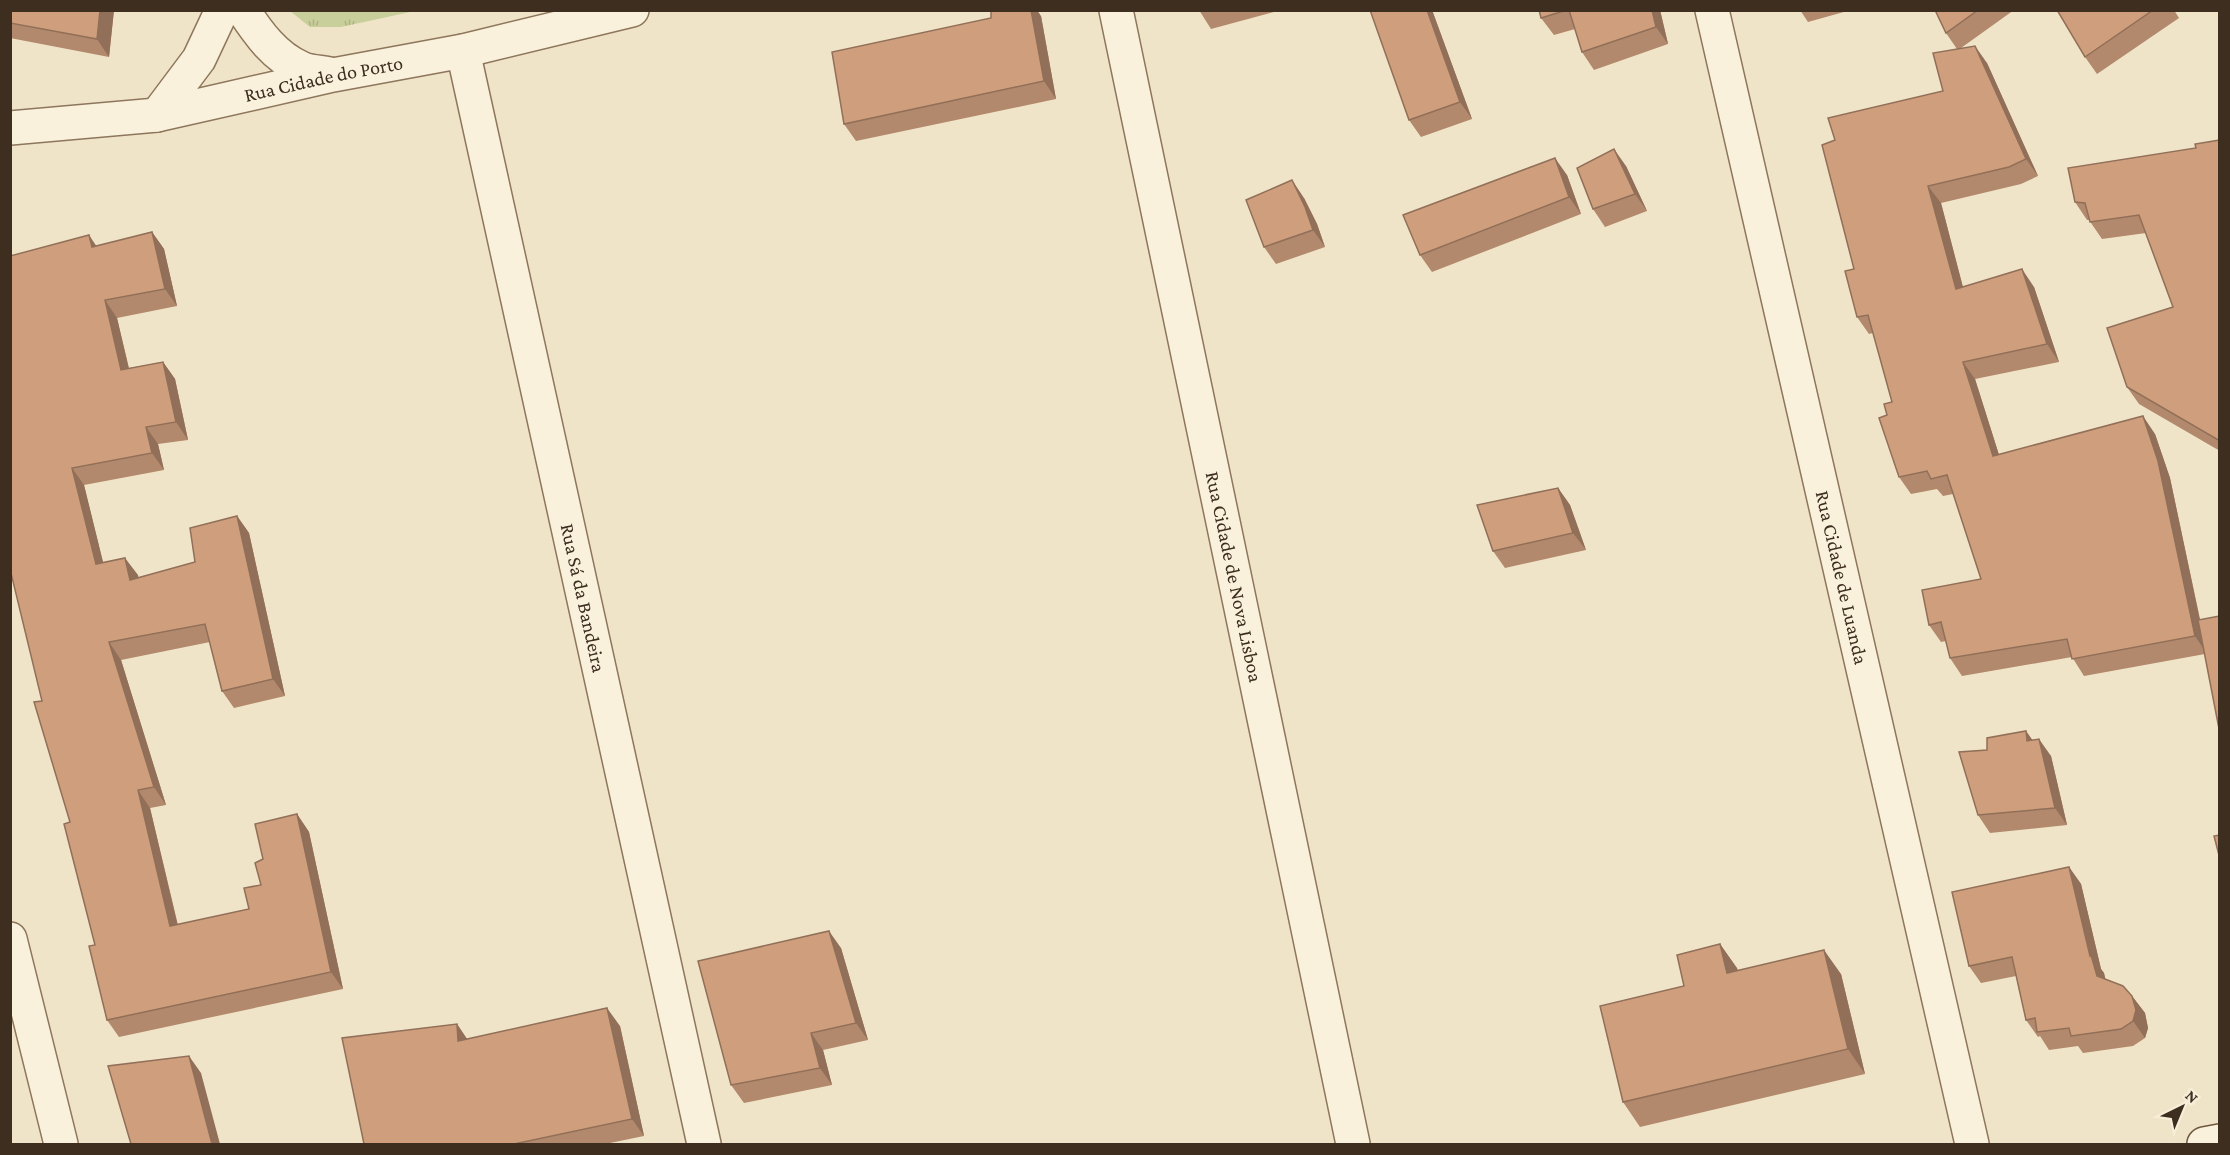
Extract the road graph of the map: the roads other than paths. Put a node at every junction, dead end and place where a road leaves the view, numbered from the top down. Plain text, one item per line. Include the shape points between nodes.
1 (222, 10) edge
2 (243, 10) edge
3 (632, 10) edge
4 (1116, 10) edge
5 (1712, 10) edge
6 (463, 51) junction
7 (333, 75) junction
8 (156, 115) junction
9 (10, 128) edge
10 (10, 939) edge
11 (2220, 1141) edge
12 (61, 1144) edge
13 (704, 1144) edge
14 (1353, 1144) edge
15 (1972, 1144) edge
16 (2204, 1144) edge

1 - 8 street via 199,59
2 - 7 street via 258,33 281,56 302,69
3 - 6 street, Rua Cidade do Porto
4 - 14 street, Rua Cidade de Nova Lisboa
5 - 15 street, Rua Cidade de Luanda
6 - 7 street, Rua Cidade do Porto
6 - 13 street, Rua Sá da Bandeira
7 - 8 street, Rua Cidade do Porto
8 - 9 street, Rua Cidade do Porto
10 - 12 street
11 - 16 street

